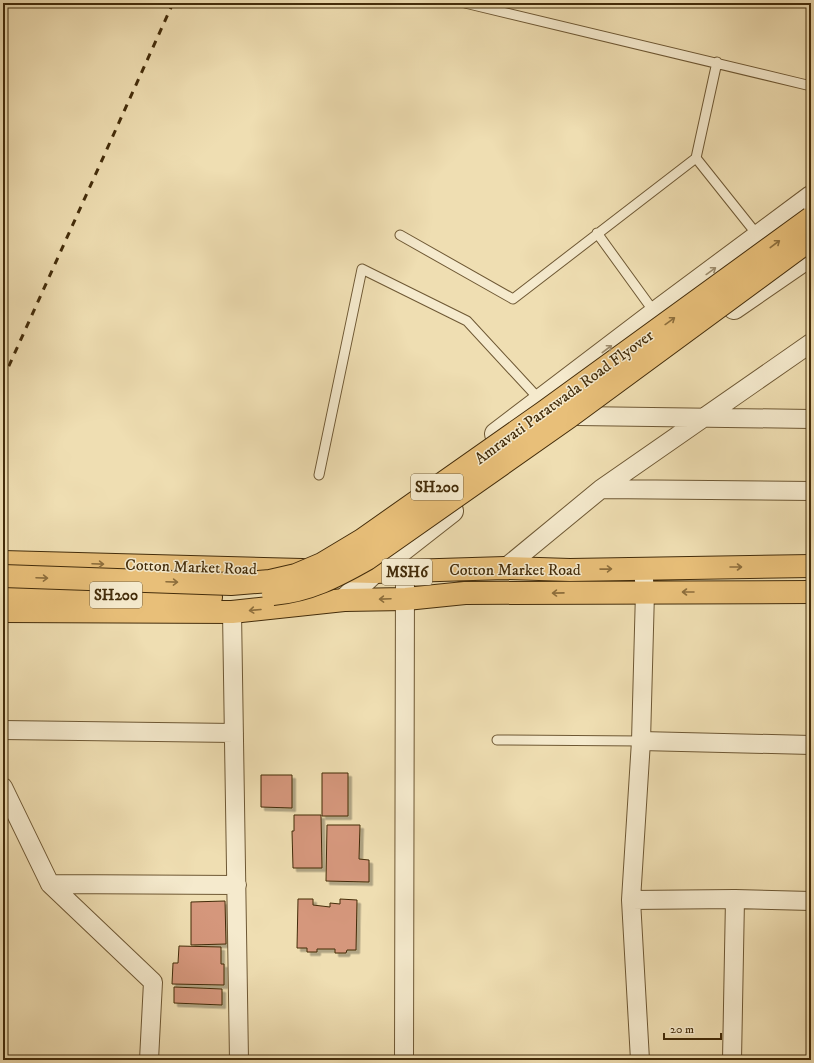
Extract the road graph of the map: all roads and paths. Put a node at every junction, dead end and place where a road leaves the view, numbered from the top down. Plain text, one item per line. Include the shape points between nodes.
1 (464, 3) edge
2 (717, 62) junction
3 (811, 86) edge
4 (696, 158) junction
5 (811, 197) edge
6 (811, 218) edge
7 (597, 233) junction
8 (400, 235) dead end
9 (759, 237) junction
10 (811, 239) edge
11 (811, 255) edge
12 (655, 313) junction
13 (811, 343) edge
14 (540, 400) junction
15 (577, 416) junction
16 (702, 418) junction
17 (811, 419) edge
18 (319, 475) dead end
19 (601, 489) junction
20 (811, 491) edge
21 (3, 562) edge
22 (811, 566) edge
23 (505, 568) junction
24 (643, 568) junction
25 (333, 571) junction
26 (374, 572) junction
27 (405, 572) junction
28 (3, 576) edge
29 (645, 592) junction
30 (811, 592) edge
31 (3, 594) edge
32 (406, 599) junction
33 (344, 600) junction
34 (230, 604) junction
35 (297, 606) junction
36 (3, 611) edge
37 (3, 730) edge
38 (234, 733) junction
39 (497, 740) dead end
40 (641, 741) junction
41 (811, 745) edge
42 (3, 787) edge
43 (50, 884) junction
44 (236, 885) junction
45 (735, 899) junction
46 (631, 900) junction
47 (811, 901) edge
48 (149, 1060) edge
49 (239, 1060) edge
50 (404, 1060) edge
51 (640, 1060) edge
52 (732, 1060) edge

1 - 2 lane
2 - 3 lane
2 - 4 lane
4 - 7 lane
4 - 9 lane
5 - 9 street
28 -> 6 main road, Amravati Paratwada Road Flyover / SH200, bridge via 231,584 270,581 296,575 322,564 356,544 544,412
7 - 8 lane via 514,299
7 - 12 lane
12 -> 9 street
10 - 34 main road, Amravati Paratwada Road Flyover / MSH6, bridge via 569,417 367,559 334,578 310,587
11 - 15 street
14 -> 12 street
13 - 16 street
14 - 18 lane via 467,321 362,269
14 - 25 street via 403,508
15 - 16 street
15 - 26 street
16 - 17 street
16 - 19 street
19 - 20 street
19 - 23 street
21 -> 25 main road, Cotton Market Road / MSH6
24 -> 22 main road, Cotton Market Road / MSH6
23 -> 24 main road, Cotton Market Road / MSH6
23 - 27 main road, Cotton Market Road / MSH6
24 - 29 street
25 - 26 main road, Cotton Market Road / MSH6
25 - 35 street
26 - 27 main road, Cotton Market Road / MSH6
26 - 33 street
27 - 32 street
30 -> 29 main road, Cotton Market Road / MSH6
29 -> 32 main road, Cotton Market Road / MSH6 via 465,594
29 - 40 street
31 - 34 main road, Amravati Paratwada Road Flyover / SH200
32 -> 33 main road, MSH6
32 - 50 street
33 - 35 main road, MSH6
35 -> 34 main road, MSH6
34 - 36 main road, MSH6
34 - 38 street
37 - 38 street
38 - 44 street
39 - 40 lane
40 - 41 street
40 - 46 street
42 - 43 street
43 - 44 street
43 - 48 street via 153,982
44 - 49 street
45 - 46 street
45 - 47 street
45 - 52 street
46 - 51 street

